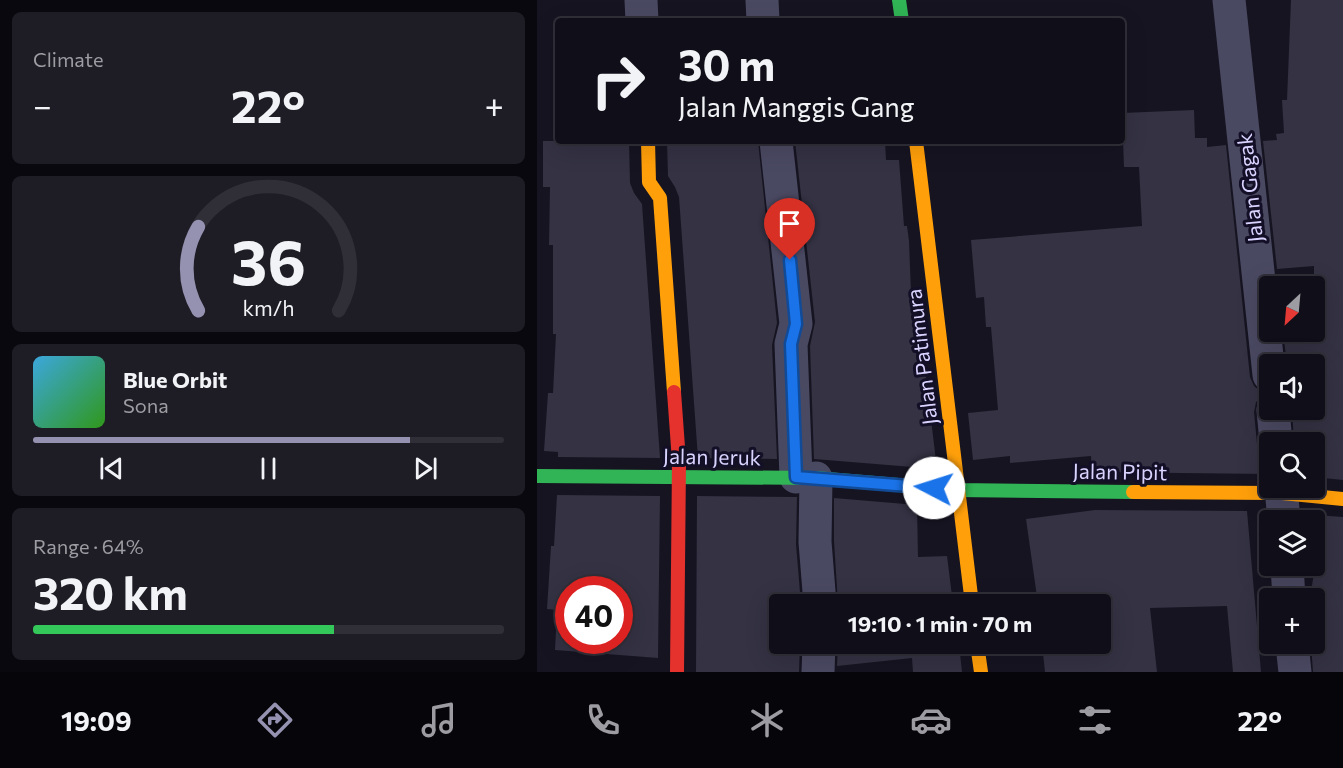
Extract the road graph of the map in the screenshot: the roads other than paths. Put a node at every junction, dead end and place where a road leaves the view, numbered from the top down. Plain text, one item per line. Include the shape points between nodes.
1 (641, 0) edge
2 (762, 0) edge
3 (899, 0) edge
4 (1229, 0) edge
5 (642, 18) edge
6 (763, 18) edge
7 (902, 18) edge
8 (648, 144) edge
9 (776, 144) edge
10 (916, 144) edge
11 (1267, 354) edge
12 (537, 476) edge
13 (678, 476) junction
14 (806, 478) junction
15 (957, 490) junction
16 (1343, 499) edge
17 (1282, 500) edge
18 (819, 594) edge
19 (971, 594) edge
20 (819, 654) edge
21 (978, 654) edge
22 (1294, 654) edge
23 (677, 672) edge
24 (818, 672) edge
25 (981, 672) edge
26 (1295, 672) edge

1 - 5 street
2 - 6 street
3 - 7 street
4 - 11 street, Jalan Gagak
8 - 13 street via 649,182 660,198
9 - 14 street via 796,324 791,344
10 - 15 street, Jalan Patimura
12 - 13 street, Jalan Jeruk
13 - 14 street, Jalan Jeruk
13 - 23 street
14 - 15 street, Jalan Jeruk
14 - 18 street
15 - 17 street, Jalan Pipit
15 - 19 street, Jalan Patimura
16 - 17 street, Jalan Pipit
20 - 24 street
21 - 25 street
22 - 26 street

